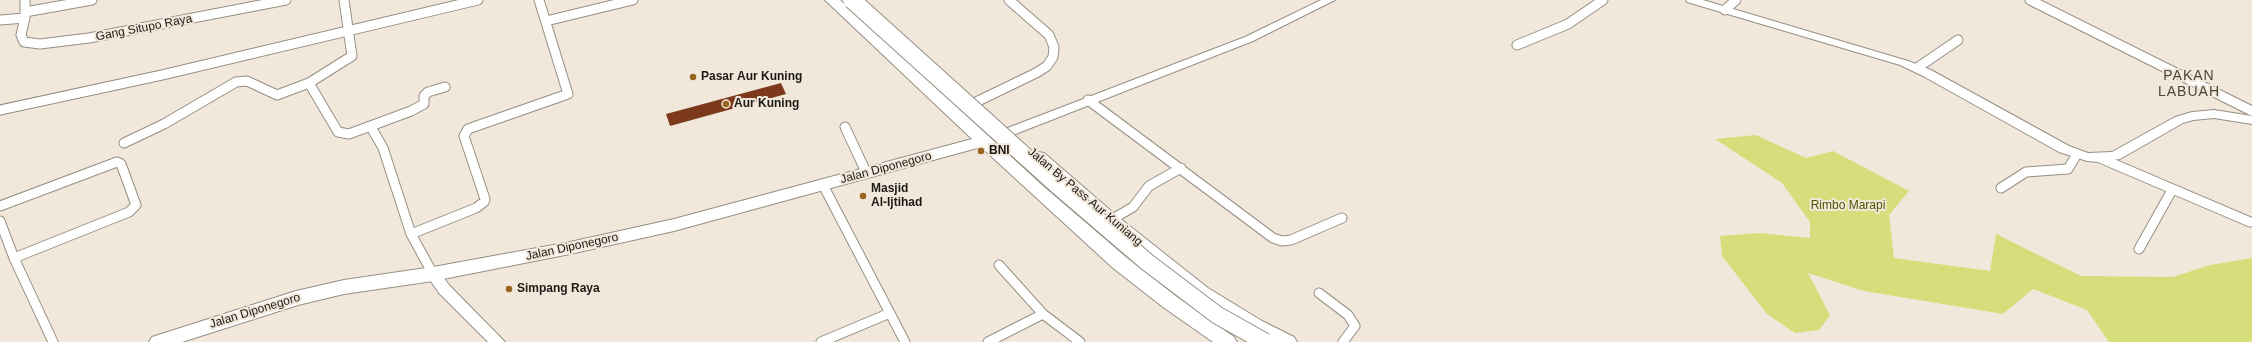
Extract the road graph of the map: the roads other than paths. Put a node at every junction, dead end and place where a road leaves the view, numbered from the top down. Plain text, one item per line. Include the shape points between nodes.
1 (25, 0) edge
2 (92, 0) edge
3 (286, 0) edge
4 (344, 0) edge
5 (478, 0) edge
6 (539, 0) edge
7 (633, 0) edge
8 (832, 0) edge
9 (844, 0) edge
10 (852, 0) edge
11 (862, 0) edge
12 (1009, 0) edge
13 (1330, 0) edge
14 (1603, 0) edge
15 (1691, 0) edge
16 (1736, 0) edge
17 (2030, 0) edge
18 (1725, 10) junction
19 (25, 15) junction
20 (0, 20) edge
21 (546, 21) junction
22 (350, 29) junction
23 (1958, 40) dead end
24 (1517, 45) dead end
25 (923, 55) junction
26 (902, 63) junction
27 (1917, 68) junction
28 (309, 83) junction
29 (445, 87) dead end
30 (1088, 100) junction
31 (976, 102) junction
32 (0, 110) edge
33 (2252, 111) edge
34 (2252, 120) edge
35 (371, 127) junction
36 (845, 127) dead end
37 (1009, 132) junction
38 (983, 141) junction
39 (124, 143) dead end
40 (2077, 154) junction
41 (2100, 158) junction
42 (1181, 168) junction
43 (866, 172) junction
44 (823, 185) junction
45 (2000, 188) dead end
46 (2172, 190) junction
47 (0, 206) edge
48 (1342, 218) dead end
49 (1111, 220) junction
50 (0, 221) edge
51 (2250, 222) dead end
52 (411, 234) junction
53 (2139, 249) dead end
54 (14, 258) junction
55 (1000, 265) dead end
56 (433, 274) junction
57 (1319, 293) dead end
58 (890, 313) junction
59 (1043, 314) junction
60 (53, 342) edge
61 (159, 342) edge
62 (497, 342) edge
63 (821, 342) edge
64 (905, 342) edge
65 (988, 342) edge
66 (1080, 342) edge
67 (1227, 342) edge
68 (1248, 342) edge
69 (1265, 342) edge
70 (1288, 342) edge
71 (1343, 342) edge

1 - 19 street, Gang Situpo Raya
2 - 19 street
3 - 19 street, Gang Situpo Raya via 89,38 40,44 24,42 21,34
4 - 22 street
5 - 22 street
6 - 21 street
7 - 21 street
8 - 26 highway, Jalan By Pass Aur Kuniang
9 - 68 highway, Jalan By Pass Aur Kuniang via 1139,268 1212,320
10 - 69 highway, Jalan By Pass Aur Kuniang, bridge via 1056,184 1147,262 1217,315
11 - 25 highway, Jalan By Pass Aur Kuniang
12 - 31 street via 1049,35 1054,47 1053,57 1047,66 1036,73
13 - 30 street via 1249,39
14 - 24 street via 1568,24
15 - 18 street
16 - 18 street
17 - 33 street
18 - 27 street
19 - 20 street
21 - 52 street via 568,94 558,100 468,129 464,136 484,202 476,208
22 - 28 street via 353,54 351,58
22 - 32 street via 162,75
23 - 27 street
25 - 26 highway
25 - 31 highway, Jalan By Pass Aur Kuniang
26 - 38 highway, Jalan By Pass Aur Kuniang
27 - 40 street
28 - 35 street via 342,135
28 - 39 street via 277,95 247,81 236,82 164,124
29 - 35 street via 428,92 421,107
30 - 37 street
30 - 42 street
31 - 37 highway, Jalan By Pass Aur Kuniang
34 - 41 street via 2214,114 2192,116 2179,120 2115,156
35 - 52 street via 383,148
36 - 43 street
37 - 49 highway, Jalan By Pass Aur Kuniang
38 - 43 highway, Jalan Diponegoro
38 - 67 highway, Jalan By Pass Aur Kuniang via 1120,263
40 - 41 street
40 - 45 street via 2068,169 2026,172
41 - 46 street
42 - 48 street via 1265,232 1282,241 1291,240
42 - 49 street via 1149,186 1133,207
43 - 44 highway, Jalan Diponegoro
44 - 56 highway, Jalan Diponegoro via 570,248
44 - 58 street
46 - 51 street
46 - 53 street
47 - 54 street via 117,162 121,164 136,204 129,212
49 - 70 highway, Jalan By Pass Aur Kuniang via 1218,304
50 - 54 street
52 - 56 street
54 - 60 street
55 - 59 street
56 - 61 highway, Jalan Diponegoro via 344,287 296,298
56 - 62 street via 444,289
57 - 71 street via 1348,315 1355,326
58 - 63 street
58 - 64 street
59 - 65 street
59 - 66 street

